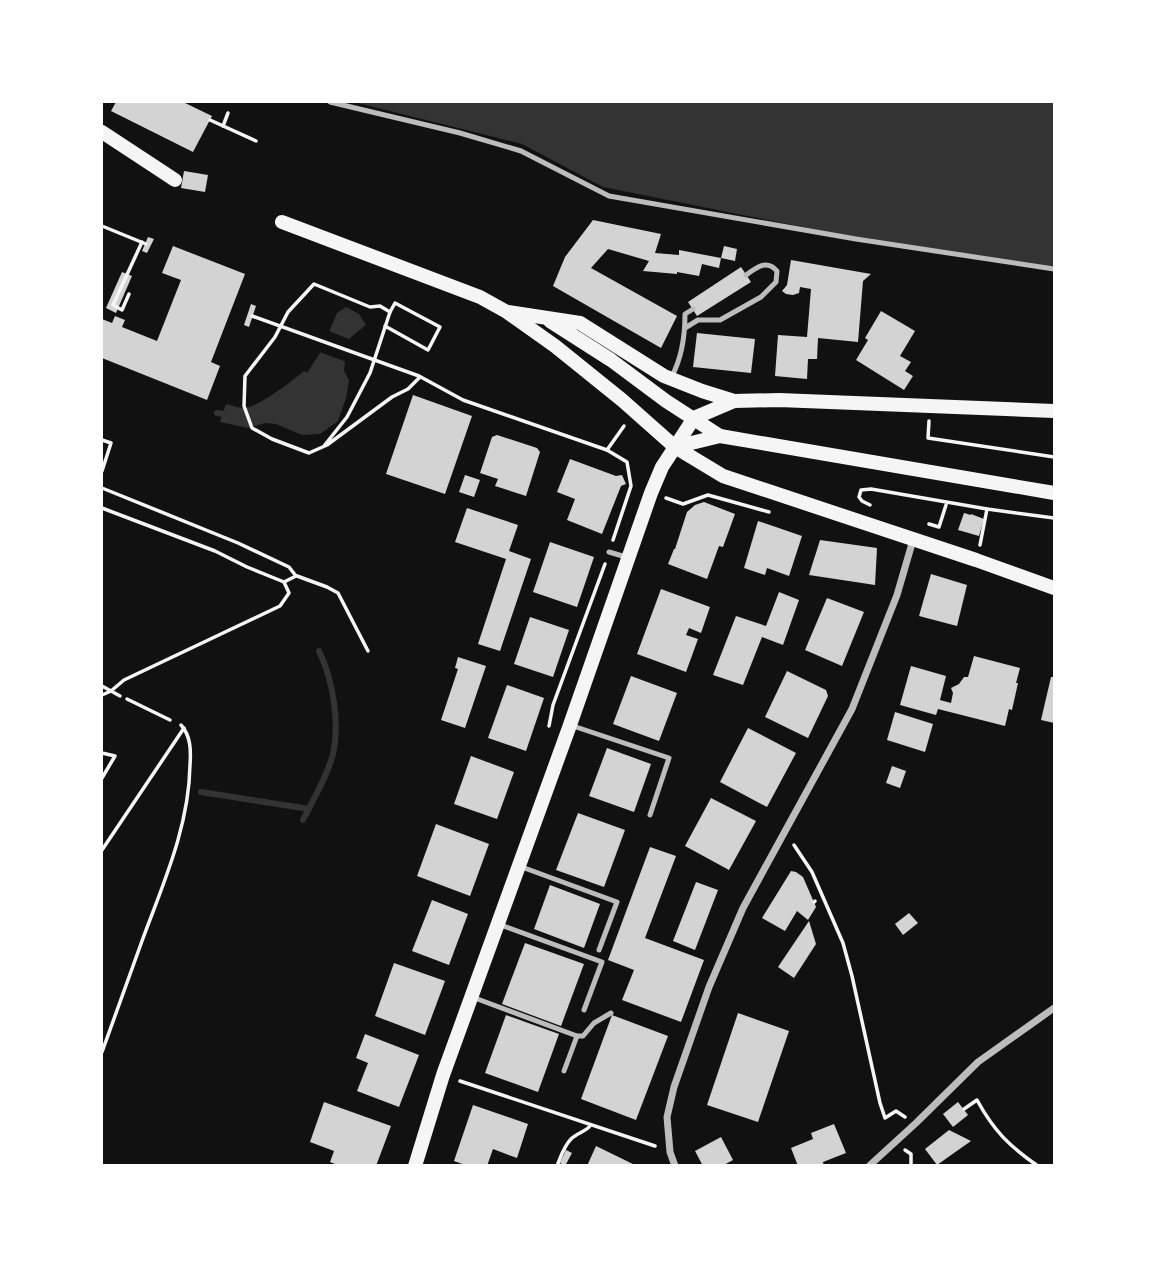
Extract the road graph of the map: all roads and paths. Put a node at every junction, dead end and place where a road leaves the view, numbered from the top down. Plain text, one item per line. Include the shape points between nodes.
1 (330, 102) edge
2 (228, 113) dead end
3 (210, 120) dead end
4 (223, 126) junction
5 (102, 132) edge
6 (256, 141) dead end
7 (175, 180) dead end
8 (282, 222) dead end
9 (102, 226) edge
10 (1055, 269) edge
11 (746, 275) dead end
12 (129, 294) dead end
13 (692, 309) dead end
14 (390, 312) junction
15 (252, 316) dead end
16 (536, 321) junction
17 (385, 326) junction
18 (685, 328) junction
19 (419, 377) junction
20 (670, 379) junction
21 (734, 401) junction
22 (930, 406) junction
23 (1055, 411) edge
24 (694, 418) junction
25 (720, 436) junction
26 (102, 440) edge
27 (324, 446) junction
28 (675, 447) junction
29 (1055, 457) edge
30 (102, 471) edge
31 (631, 486) dead end
32 (102, 488) edge
33 (650, 493) junction
34 (1055, 493) edge
35 (946, 505) dead end
36 (873, 506) dead end
37 (102, 508) edge
38 (987, 509) junction
39 (771, 512) dead end
40 (1055, 518) edge
41 (939, 527) dead end
42 (982, 537) dead end
43 (913, 540) junction
44 (609, 552) dead end
45 (628, 558) junction
46 (296, 576) junction
47 (284, 582) junction
48 (1055, 588) edge
49 (368, 651) dead end
50 (102, 686) edge
51 (111, 691) junction
52 (102, 695) edge
53 (120, 696) dead end
54 (127, 699) dead end
55 (170, 720) dead end
56 (570, 725) junction
57 (102, 753) edge
58 (102, 778) edge
59 (650, 815) dead end
60 (102, 850) edge
61 (804, 858) dead end
62 (519, 866) junction
63 (498, 924) junction
64 (599, 950) dead end
65 (471, 997) junction
66 (1055, 1008) edge
67 (584, 1010) dead end
68 (611, 1013) dead end
69 (577, 1036) junction
70 (102, 1052) edge
71 (564, 1071) dead end
72 (443, 1075) junction
73 (964, 1109) dead end
74 (895, 1111) dead end
75 (590, 1125) junction
76 (670, 1152) junction
77 (911, 1154) dead end
78 (415, 1166) edge
79 (557, 1166) edge
80 (675, 1166) edge
81 (869, 1166) edge
82 (911, 1166) edge
83 (1038, 1166) edge

1 - 10 lane via 521,151 609,196
2 - 4 path
3 - 4 path
4 - 6 path
5 - 7 main road
8 - 16 main road
9 - 12 path via 144,243 113,305 122,310
11 - 18 lane via 766,264 777,271 776,282 761,298 720,320 698,320
13 - 18 lane via 685,314
14 - 17 path
14 - 17 path via 395,303 440,327 428,350
14 - 27 path via 314,284 288,312 245,376 244,406 252,428 309,453
15 - 19 path
16 - 20 main road via 580,323
16 - 24 main road via 611,360
16 - 28 main road via 555,346
17 - 27 path via 370,373
18 - 20 lane via 680,362
19 - 27 path
19 - 31 path via 475,404 607,450 627,462
20 - 21 main road
21 - 22 main road
21 - 24 main road
22 - 23 main road
22 - 29 path via 928,438
24 - 25 main road
24 - 28 main road
25 - 28 main road
25 - 34 main road
26 - 30 path via 111,443
28 - 33 main road
28 - 43 main road via 723,477
32 - 46 path via 238,542 289,567
33 - 39 path via 683,504 708,495
33 - 45 main road
35 - 41 path
36 - 38 path via 862,501 861,490
37 - 47 path
38 - 40 path
38 - 42 path
43 - 48 main road
43 - 76 street via 897,595 852,709 743,908 709,987 674,1087 667,1117
44 - 45 lane
45 - 56 main road
46 - 47 path
46 - 49 path via 338,593
47 - 51 path via 289,593 280,606 124,680
50 - 51 path
51 - 52 path
51 - 53 path
54 - 55 path
56 - 59 lane via 669,758
56 - 62 main road
57 - 58 path via 115,756
60 - 70 path via 183,726 190,741 190,772 179,839
61 - 74 path via 843,943 883,1114 886,1118
62 - 63 main road
62 - 64 lane via 617,902
63 - 65 main road
63 - 67 lane via 602,962
65 - 69 lane
65 - 72 main road
66 - 81 street via 978,1062
68 - 69 lane
69 - 71 lane
72 - 75 path
72 - 78 main road
73 - 83 path via 977,1100 1005,1141
75 - 76 path
75 - 79 path via 571,1140
76 - 80 street
77 - 82 path

